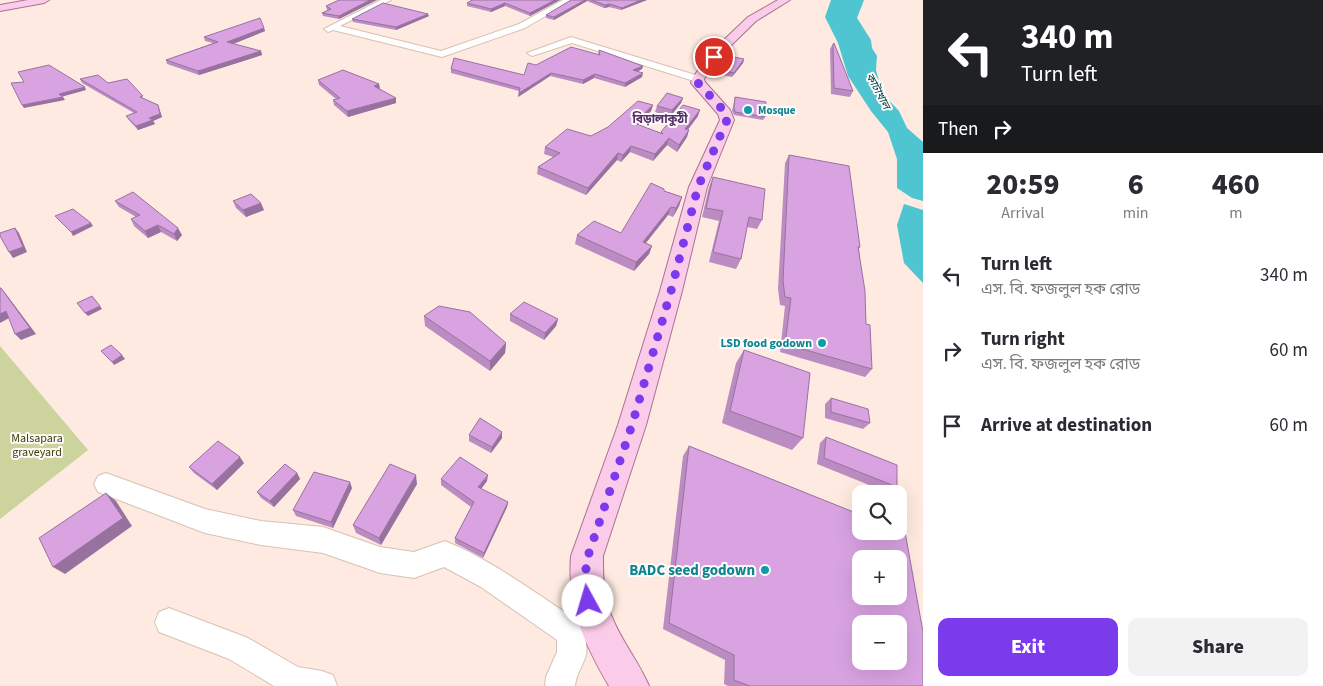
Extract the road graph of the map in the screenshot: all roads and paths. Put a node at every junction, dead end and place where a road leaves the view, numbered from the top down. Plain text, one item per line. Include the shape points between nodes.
1 (44, 0) edge
2 (387, 0) edge
3 (569, 0) edge
4 (785, 0) edge
5 (1, 8) edge
6 (532, 54) dead end
7 (698, 79) junction
8 (106, 484) dead end
9 (169, 622) dead end
10 (322, 686) edge
11 (560, 686) edge
12 (630, 686) edge

1 - 5 main road
2 - 3 street via 330,28 442,54 522,26
4 - 7 main road via 752,19 714,57
6 - 7 street via 571,40
7 - 12 main road via 698,83 725,112 727,120 698,187 641,396 588,556 585,575 588,601 599,631
8 - 11 street via 206,521 261,533 323,540 380,560 414,565 445,554 490,578 570,632 572,653
9 - 10 street via 238,648 294,681

